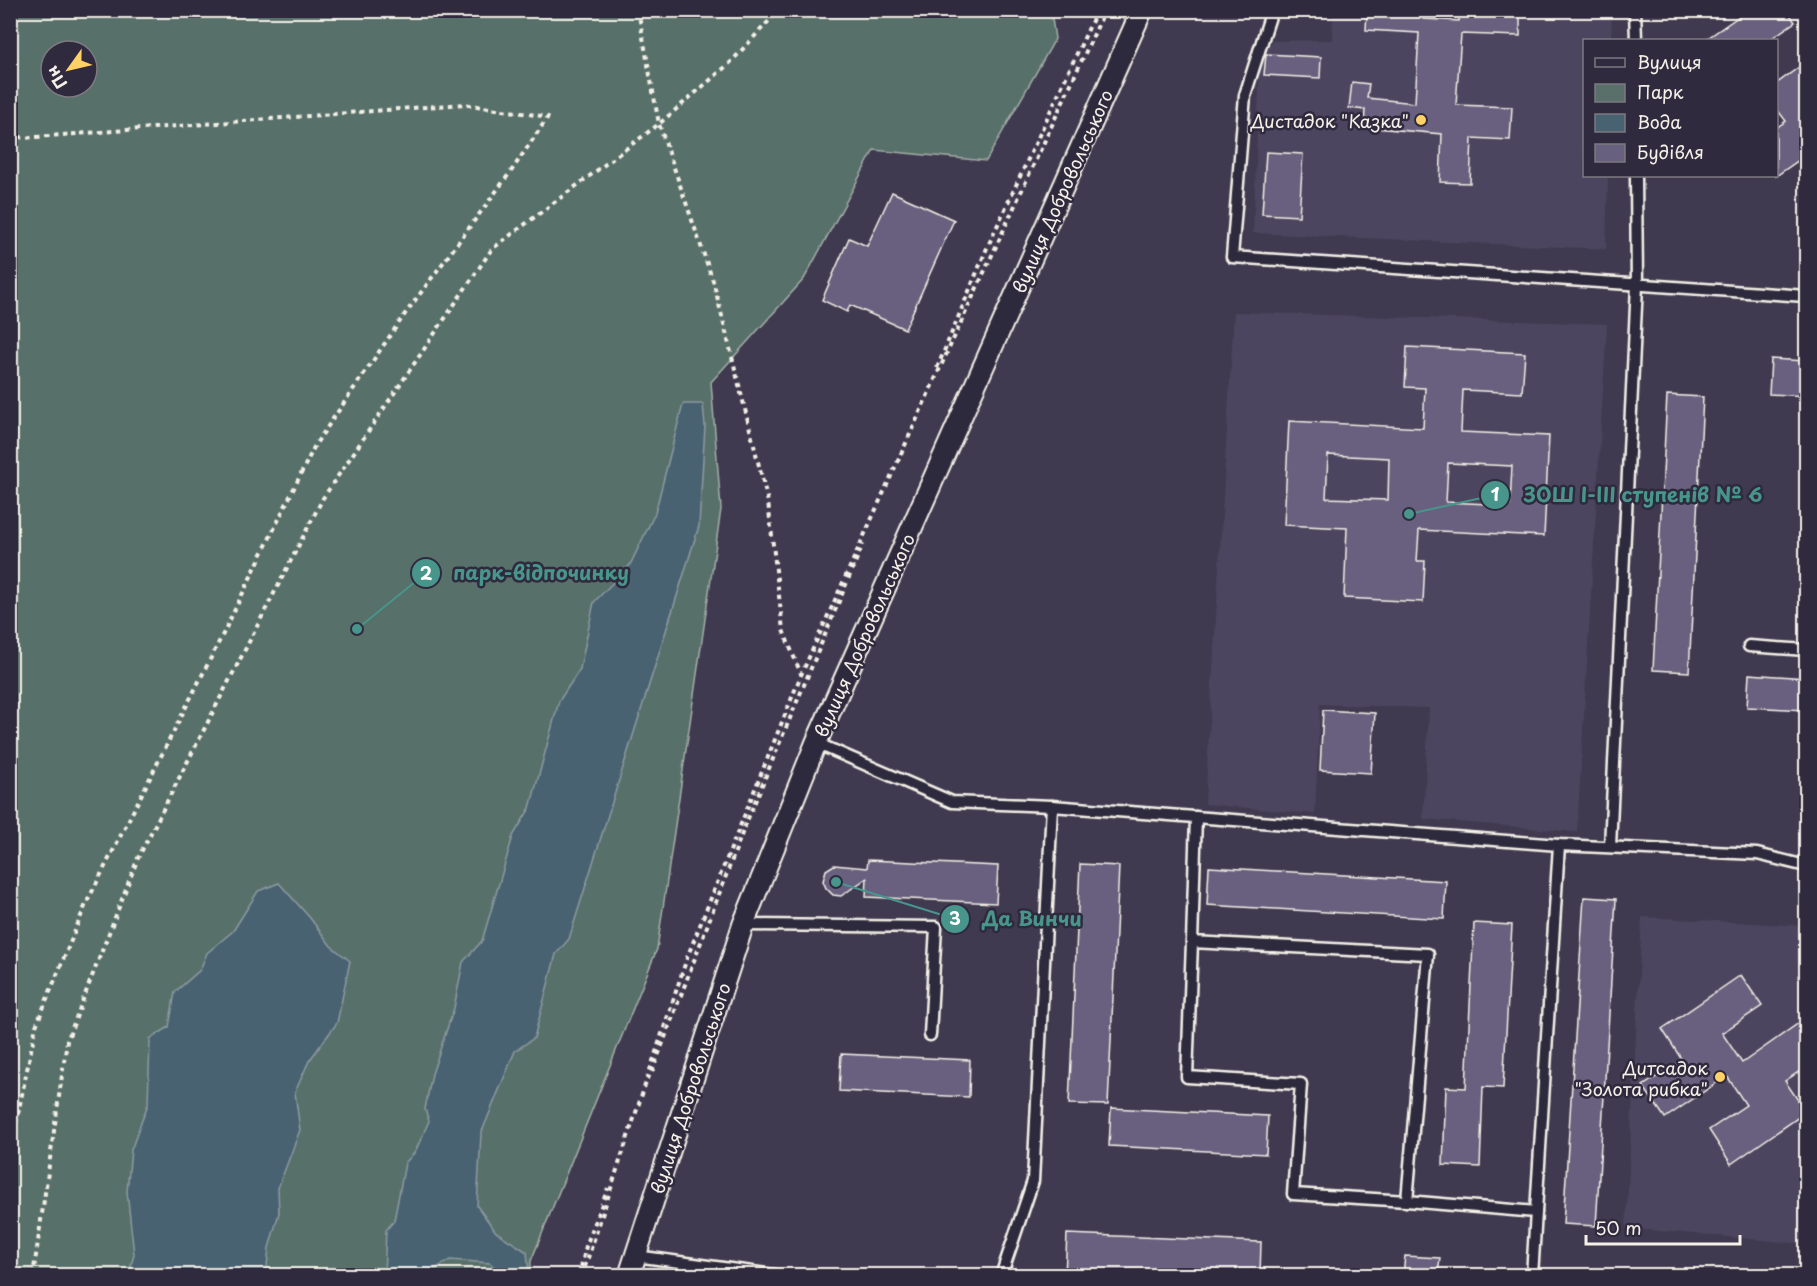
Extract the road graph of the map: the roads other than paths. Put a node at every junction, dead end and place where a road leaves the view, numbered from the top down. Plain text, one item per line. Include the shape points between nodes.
1 (1142, 10) edge
2 (1272, 10) edge
3 (1635, 10) edge
4 (1636, 39) edge
5 (1636, 177) edge
6 (1637, 285) junction
7 (1806, 296) edge
8 (1749, 646) dead end
9 (1806, 650) edge
10 (816, 744) junction
11 (1052, 806) junction
12 (1196, 817) junction
13 (1559, 845) junction
14 (1610, 846) junction
15 (1806, 866) edge
16 (743, 925) junction
17 (1192, 942) junction
18 (930, 1035) dead end
19 (1407, 1201) junction
20 (1536, 1212) junction
21 (636, 1256) junction
22 (629, 1275) edge
23 (781, 1275) edge
24 (1001, 1275) edge
25 (1532, 1275) edge

1 - 10 street, вулиця Добровольського
2 - 6 lane via 1245,95 1232,257
3 - 4 lane
5 - 6 lane
6 - 7 lane
6 - 14 lane
8 - 9 lane
10 - 11 lane via 952,802
10 - 16 street, вулиця Добровольського
11 - 12 lane
11 - 24 lane via 1033,1181
12 - 13 lane
12 - 17 lane
13 - 14 lane
13 - 20 lane
14 - 15 lane via 1757,854
16 - 18 lane via 936,927
16 - 21 street, вулиця Добровольського
17 - 19 lane via 1187,1077 1301,1084 1293,1194
17 - 19 lane via 1428,954
19 - 20 lane
20 - 25 lane
21 - 22 street, вулиця Добровольського
21 - 23 lane

